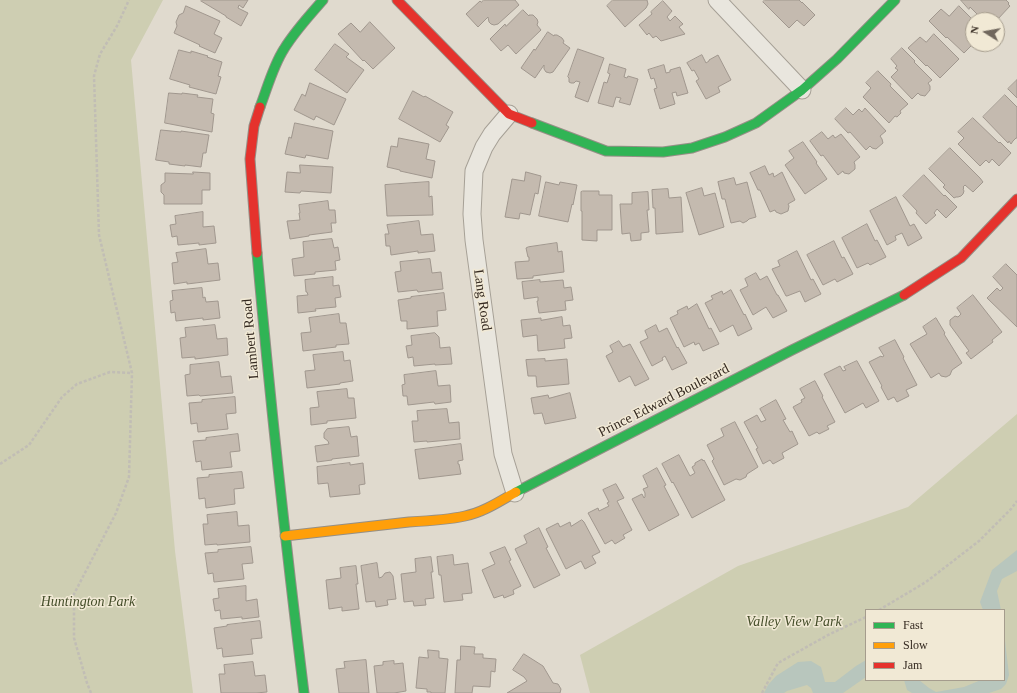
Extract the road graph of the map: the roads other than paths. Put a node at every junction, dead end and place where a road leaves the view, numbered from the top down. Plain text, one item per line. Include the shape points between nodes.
1 (323, 0) edge
2 (397, 0) edge
3 (717, 0) edge
4 (896, 0) edge
5 (802, 90) junction
6 (509, 114) junction
7 (1017, 199) edge
8 (515, 493) junction
9 (285, 536) junction
10 (304, 693) edge

1 - 9 street, Lambert Road via 299,28 271,76 254,126 250,159 266,358
2 - 6 street
3 - 5 street
4 - 5 street
5 - 6 street via 756,123 731,135 692,148 662,152 606,150
6 - 8 street, Lang Road via 484,147 474,171 472,214 503,454
7 - 8 street, Prince Edward Boulevard via 961,258 902,296
8 - 9 street, Prince Edward Boulevard via 488,508 466,516
9 - 10 street, Lambert Road

